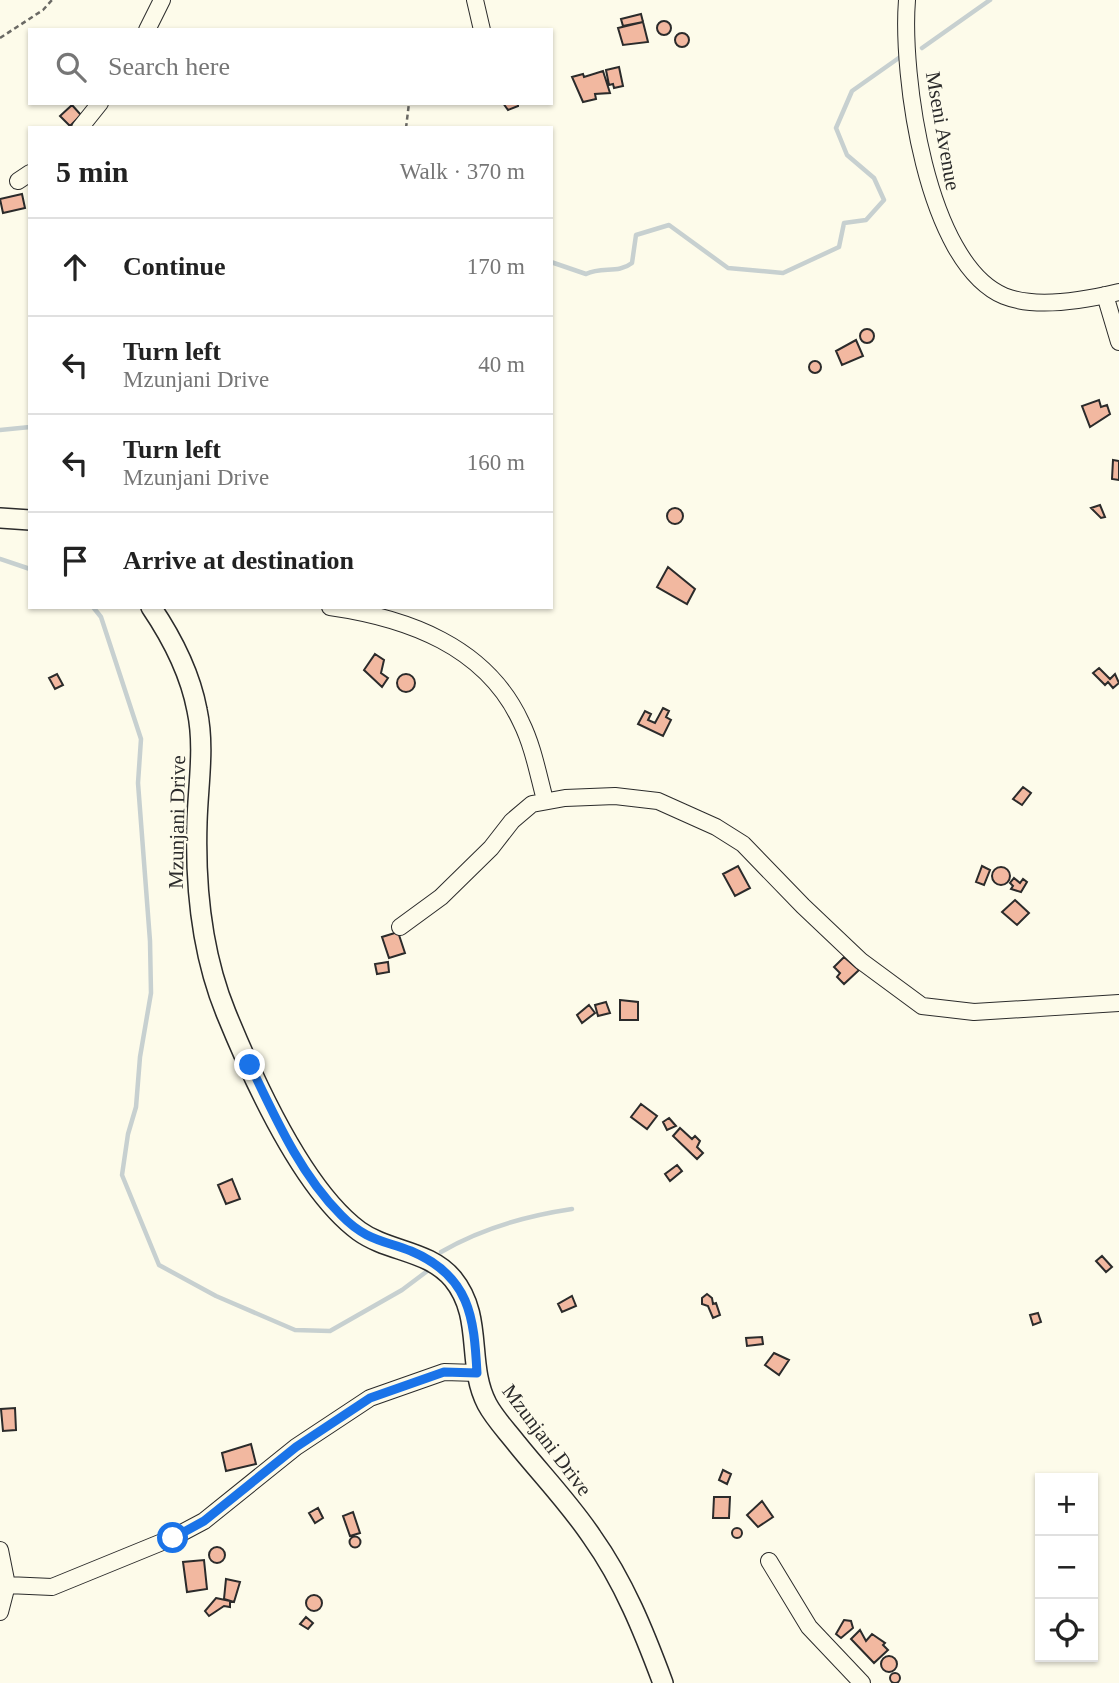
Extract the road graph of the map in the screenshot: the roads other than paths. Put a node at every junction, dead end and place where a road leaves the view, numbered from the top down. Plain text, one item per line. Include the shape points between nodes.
1 (162, 0) edge
2 (475, 0) edge
3 (907, 0) edge
4 (148, 28) edge
5 (482, 28) edge
6 (98, 105) edge
7 (82, 126) edge
8 (1112, 294) edge
9 (1119, 342) edge
10 (0, 518) edge
11 (28, 520) edge
12 (152, 609) edge
13 (344, 609) edge
14 (545, 800) junction
15 (400, 927) dead end
16 (1119, 1003) edge
17 (477, 1373) junction
18 (0, 1550) edge
19 (769, 1561) dead end
20 (7, 1585) junction
21 (0, 1612) edge
22 (663, 1683) edge
23 (862, 1683) edge

1 - 4 street
2 - 5 street
3 - 8 street, Mseni Avenue via 905,29 929,190 964,262 993,290 1025,302
6 - 7 street
8 - 9 street
10 - 11 main road
12 - 17 main road, Mzunjani Drive via 186,672 197,710 201,747 197,890 225,1011 282,1130 318,1189 361,1232 432,1263 447,1272 461,1290 474,1324
13 - 14 street via 408,624 472,660 520,719
14 - 15 street via 522,812 426,911
14 - 16 street via 615,796 658,801 716,827 743,844 861,961 922,1006 996,1011
17 - 20 street via 444,1372 370,1398 296,1447 204,1521 173,1538 52,1587
17 - 22 main road, Mzunjani Drive via 493,1414 592,1535 620,1580
18 - 20 street
19 - 23 street via 809,1627
20 - 21 street

